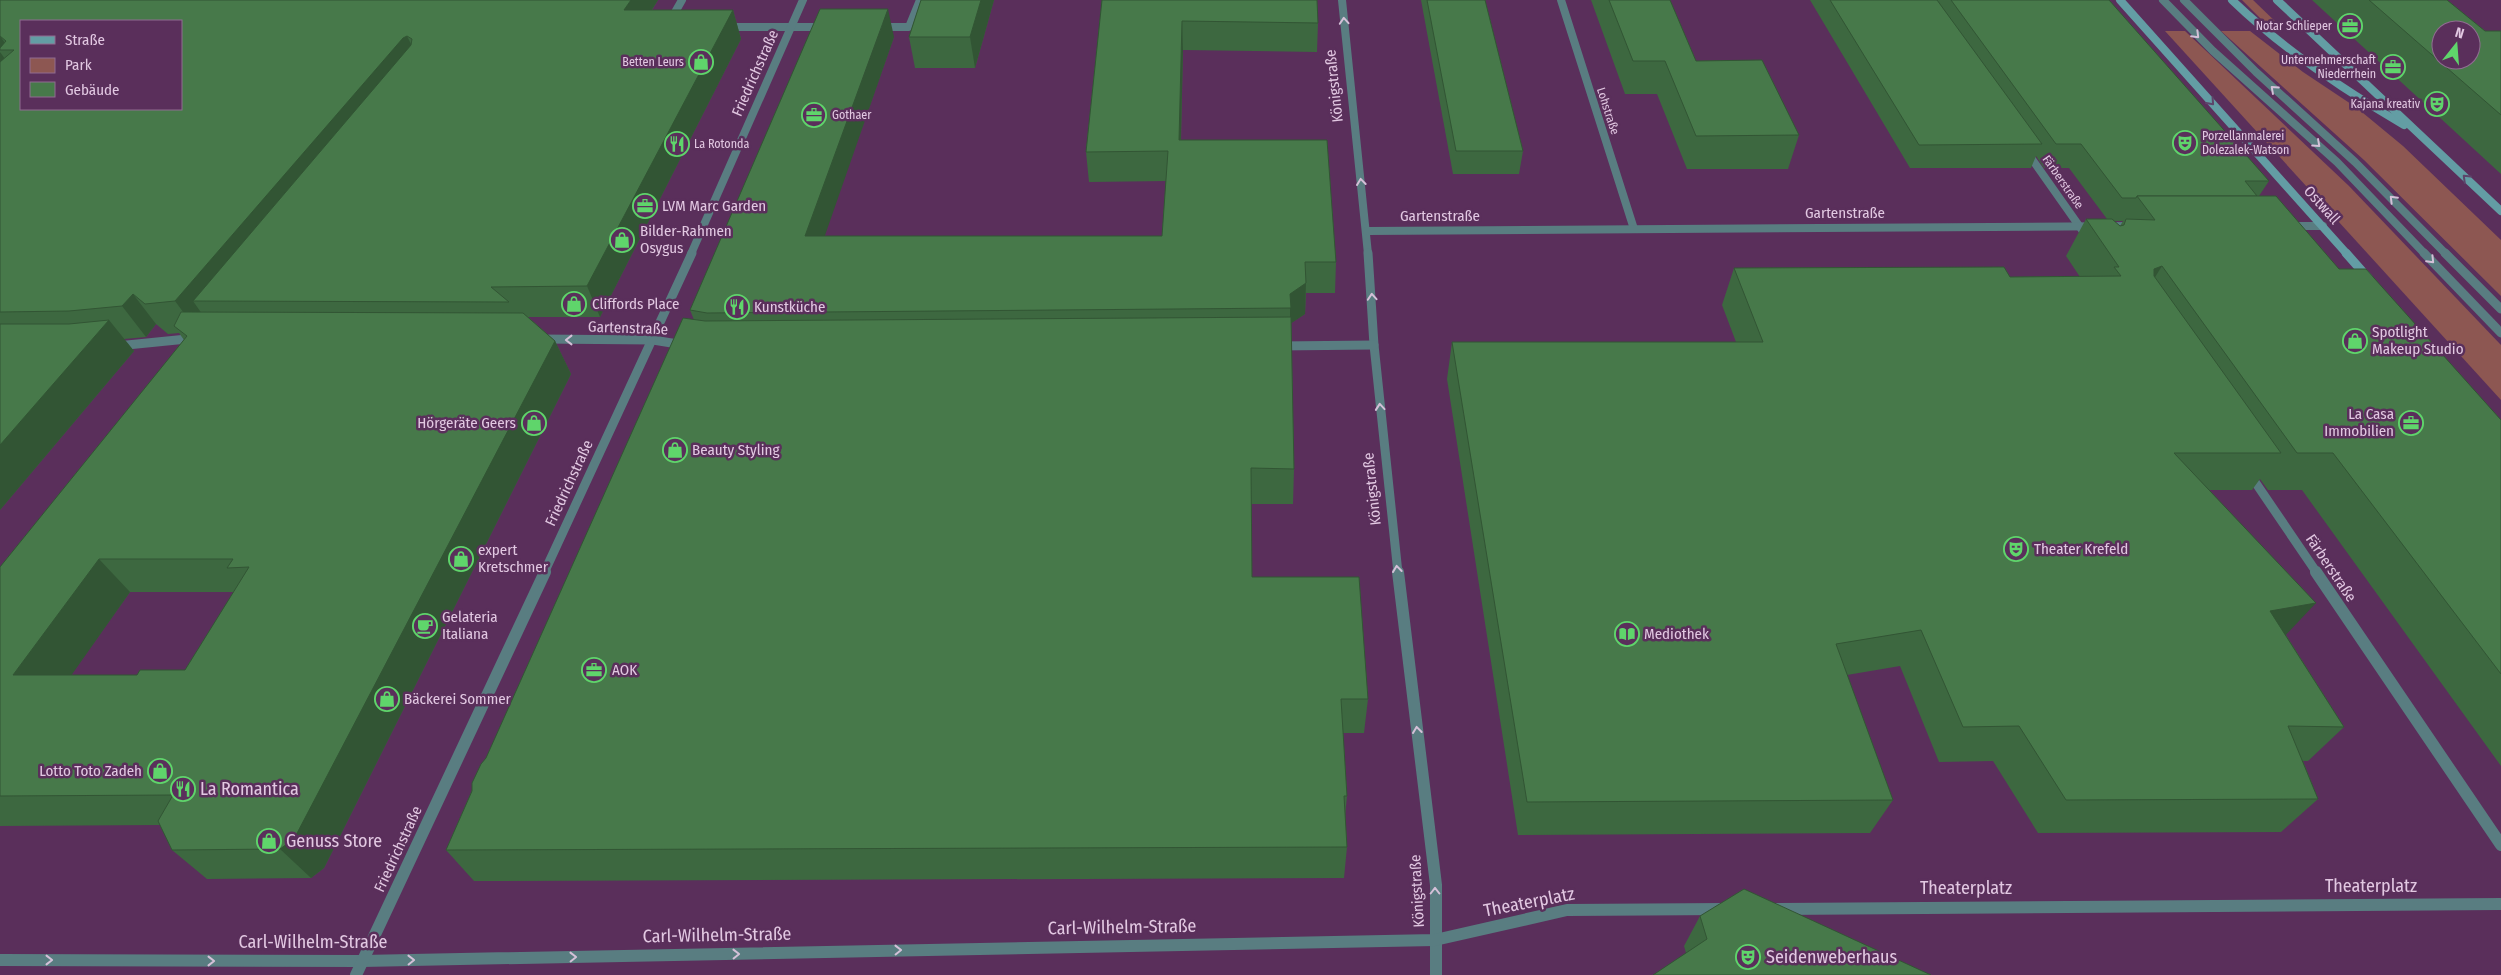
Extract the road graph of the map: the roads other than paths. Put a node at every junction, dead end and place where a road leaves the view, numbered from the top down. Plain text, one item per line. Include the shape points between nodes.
1 (682, 0) edge
2 (803, 0) edge
3 (920, 0) edge
4 (1342, 0) edge
5 (1561, 0) edge
6 (2120, 0) edge
7 (2162, 0) edge
8 (2184, 0) edge
9 (2232, 0) edge
10 (2277, 0) edge
11 (677, 27) edge
12 (715, 27) edge
13 (792, 27) junction
14 (831, 27) edge
15 (870, 27) edge
16 (2420, 134) junction
17 (2022, 145) edge
18 (2501, 211) edge
19 (2079, 226) junction
20 (2147, 226) edge
21 (2284, 226) edge
22 (2322, 226) junction
23 (1634, 228) junction
24 (1367, 230) junction
25 (2089, 241) edge
26 (2375, 286) edge
27 (2501, 309) edge
28 (2501, 333) edge
29 (535, 339) edge
30 (653, 340) junction
31 (1374, 345) junction
32 (690, 346) edge
33 (1265, 346) edge
34 (104, 347) edge
35 (195, 351) edge
36 (2244, 465) edge
37 (2501, 845) edge
38 (2501, 904) edge
39 (1736, 909) edge
40 (1766, 909) edge
41 (1435, 940) junction
42 (0, 960) edge
43 (362, 961) junction
44 (356, 975) edge
45 (1436, 975) edge

1 - 11 street via 667,27
2 - 13 street, Friedrichstraße
3 - 15 street via 909,27
24 -> 4 street, Königstraße
5 - 23 street, Lohstraße
6 -> 22 street, Ostwall
7 -> 28 street via 2213,52 2337,162
27 -> 8 street via 2376,182 2256,72
9 - 16 street via 2301,61
10 - 16 street
12 - 13 street
13 - 14 street
13 - 30 street, Friedrichstraße
18 -> 16 street
17 - 19 street, Färberstraße
19 - 20 street, Gartenstraße
19 - 23 street, Gartenstraße
19 - 25 street, Färberstraße
21 - 22 street
22 - 26 street, Ostwall
23 - 24 street, Gartenstraße
31 -> 24 street, Königstraße
30 -> 29 street, Gartenstraße
30 - 32 street, Gartenstraße
30 - 43 street, Friedrichstraße
31 - 33 street
41 -> 31 street, Königstraße via 1436,885 1390,519
34 - 35 street via 207,336
36 - 37 street, Färberstraße
38 - 40 street, Theaterplatz
39 - 41 street, Theaterplatz via 1567,910
43 -> 41 street, Carl-Wilhelm-Straße
41 - 45 street, Königstraße
42 -> 43 street, Carl-Wilhelm-Straße
43 - 44 street, Friedrichstraße

